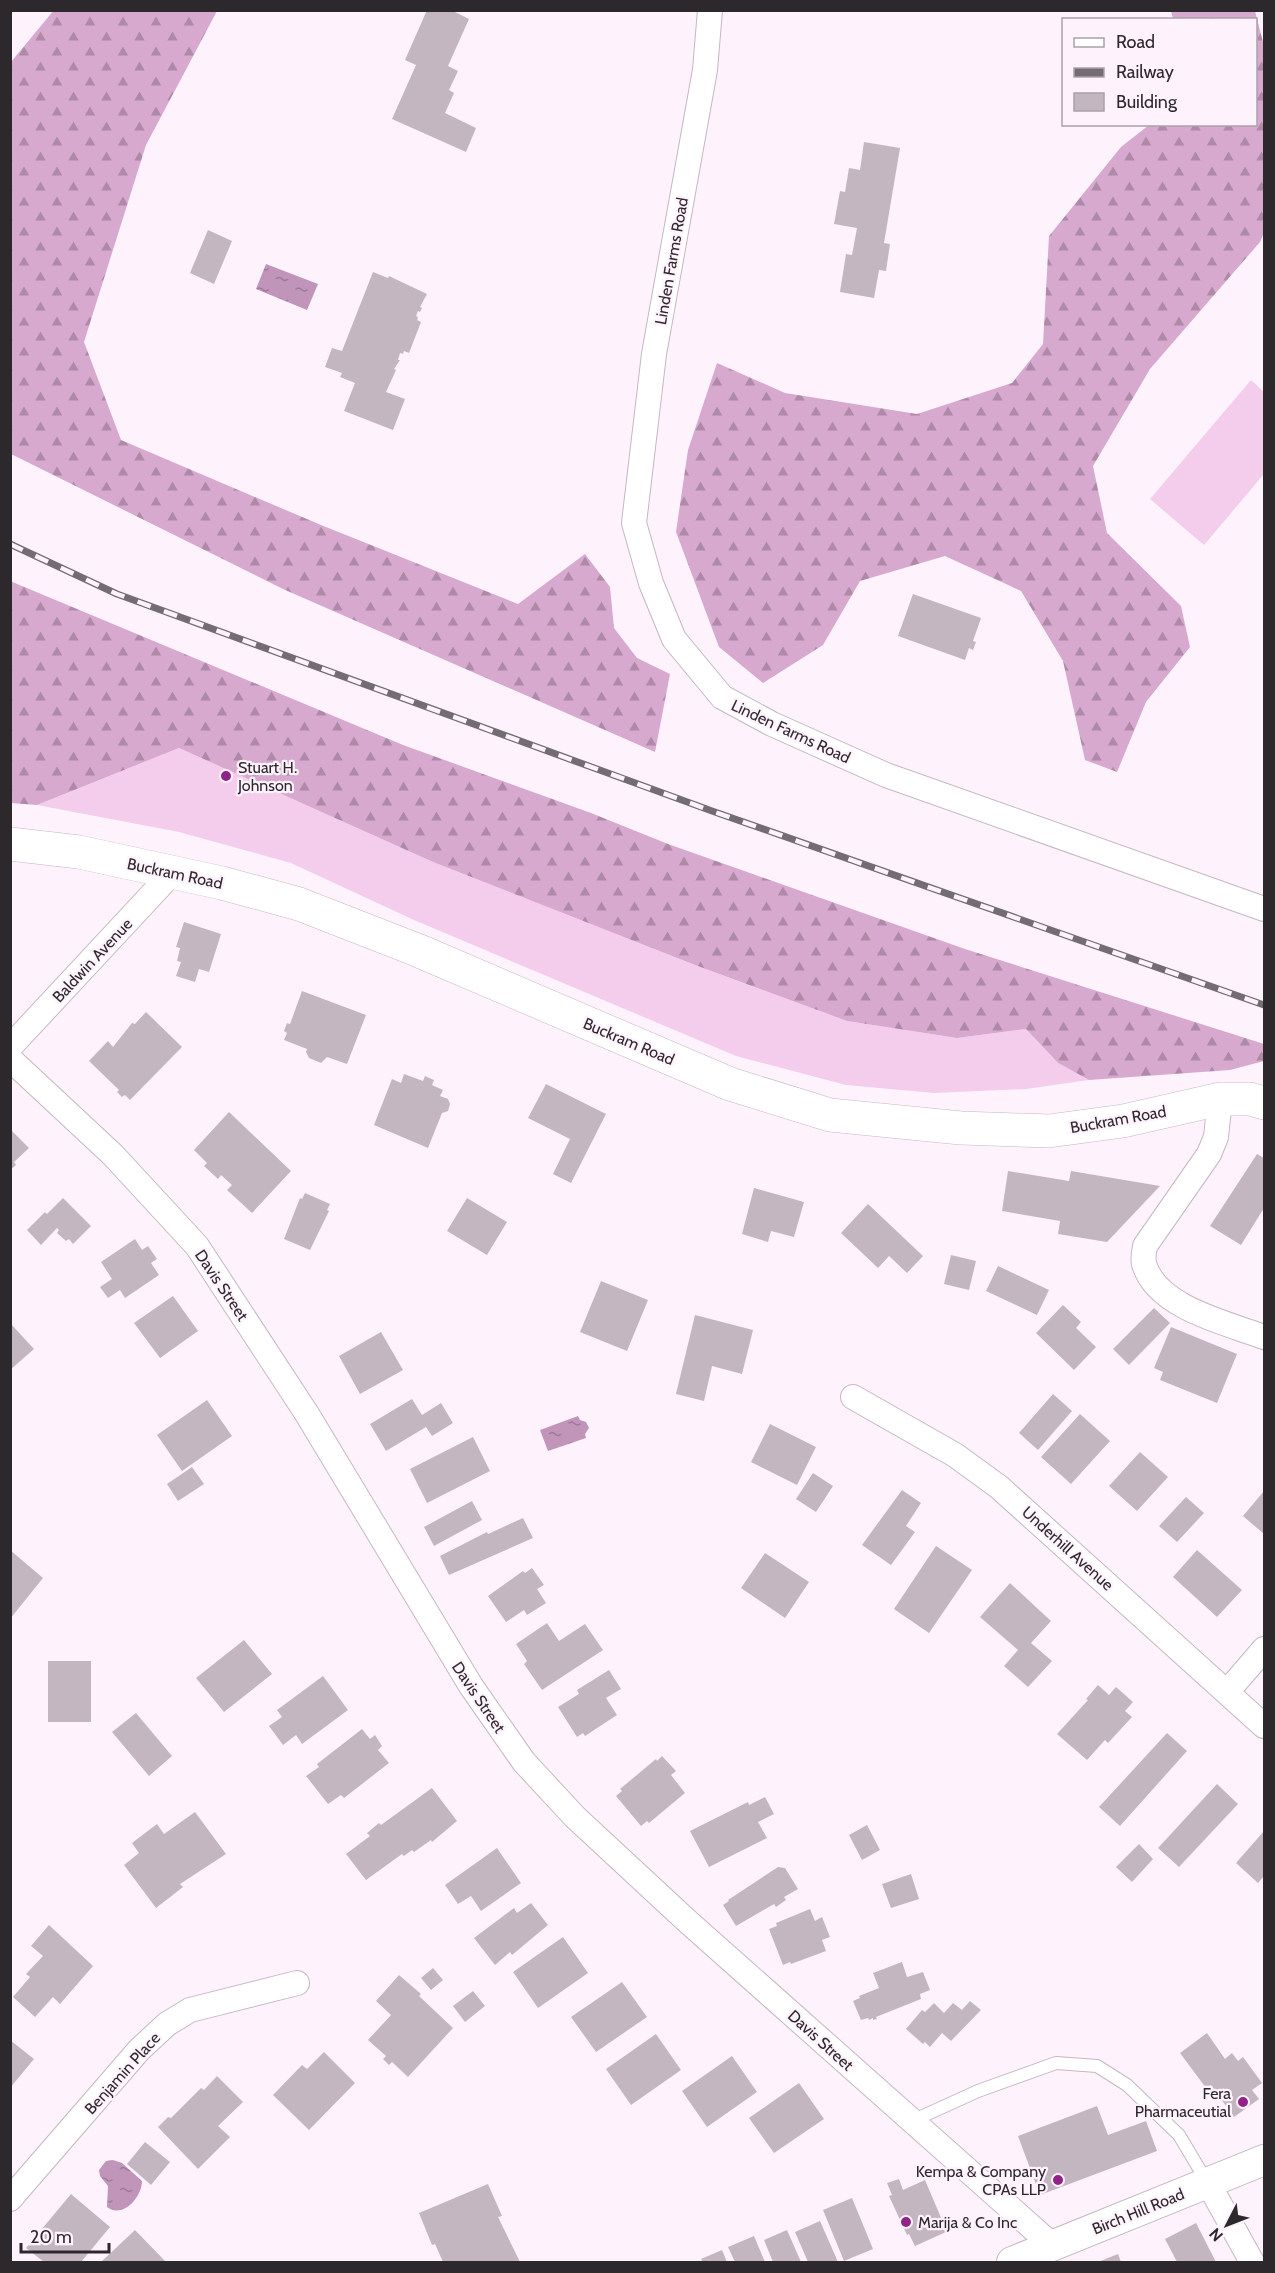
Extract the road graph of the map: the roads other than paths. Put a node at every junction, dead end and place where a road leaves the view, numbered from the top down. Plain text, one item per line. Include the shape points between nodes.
1 (710, 10) edge
2 (10, 843) edge
3 (173, 872) junction
4 (1264, 909) edge
5 (10, 1047) edge
6 (10, 1059) edge
7 (1220, 1099) junction
8 (1264, 1102) edge
9 (1264, 1337) edge
10 (853, 1397) dead end
11 (1264, 1649) edge
12 (1227, 1692) junction
13 (1264, 1726) edge
14 (297, 1983) dead end
15 (912, 2121) junction
16 (1264, 2160) edge
17 (1208, 2183) junction
18 (10, 2199) edge
19 (1053, 2246) junction
20 (1012, 2262) edge
21 (1252, 2262) edge

1 - 4 street, Linden Farms Road via 705,70 654,354 634,524 651,583 674,639 722,698 772,724 886,775
2 - 3 main road, Buckram Road via 79,852
3 - 5 street, Baldwin Avenue
3 - 7 main road, Buckram Road via 299,904 417,950 730,1084 830,1115 961,1128 1049,1131
6 - 15 street, Davis Street via 113,1155 197,1246 307,1414 471,1686 524,1762 583,1825
7 - 8 main road, Buckram Road
7 - 9 street via 1216,1137 1209,1154 1145,1246 1144,1263 1153,1283 1183,1307
10 - 12 street, Underhill Avenue via 955,1455 999,1486
11 - 12 street
12 - 13 street, Underhill Avenue
14 - 18 street, Benjamin Place via 190,2010 167,2024
15 - 17 lane via 978,2091 1056,2063 1097,2066 1127,2085 1179,2135
15 - 19 street, Davis Street
16 - 17 street, Birch Hill Road
17 - 19 street, Birch Hill Road
17 - 21 street
19 - 20 street, Birch Hill Road

